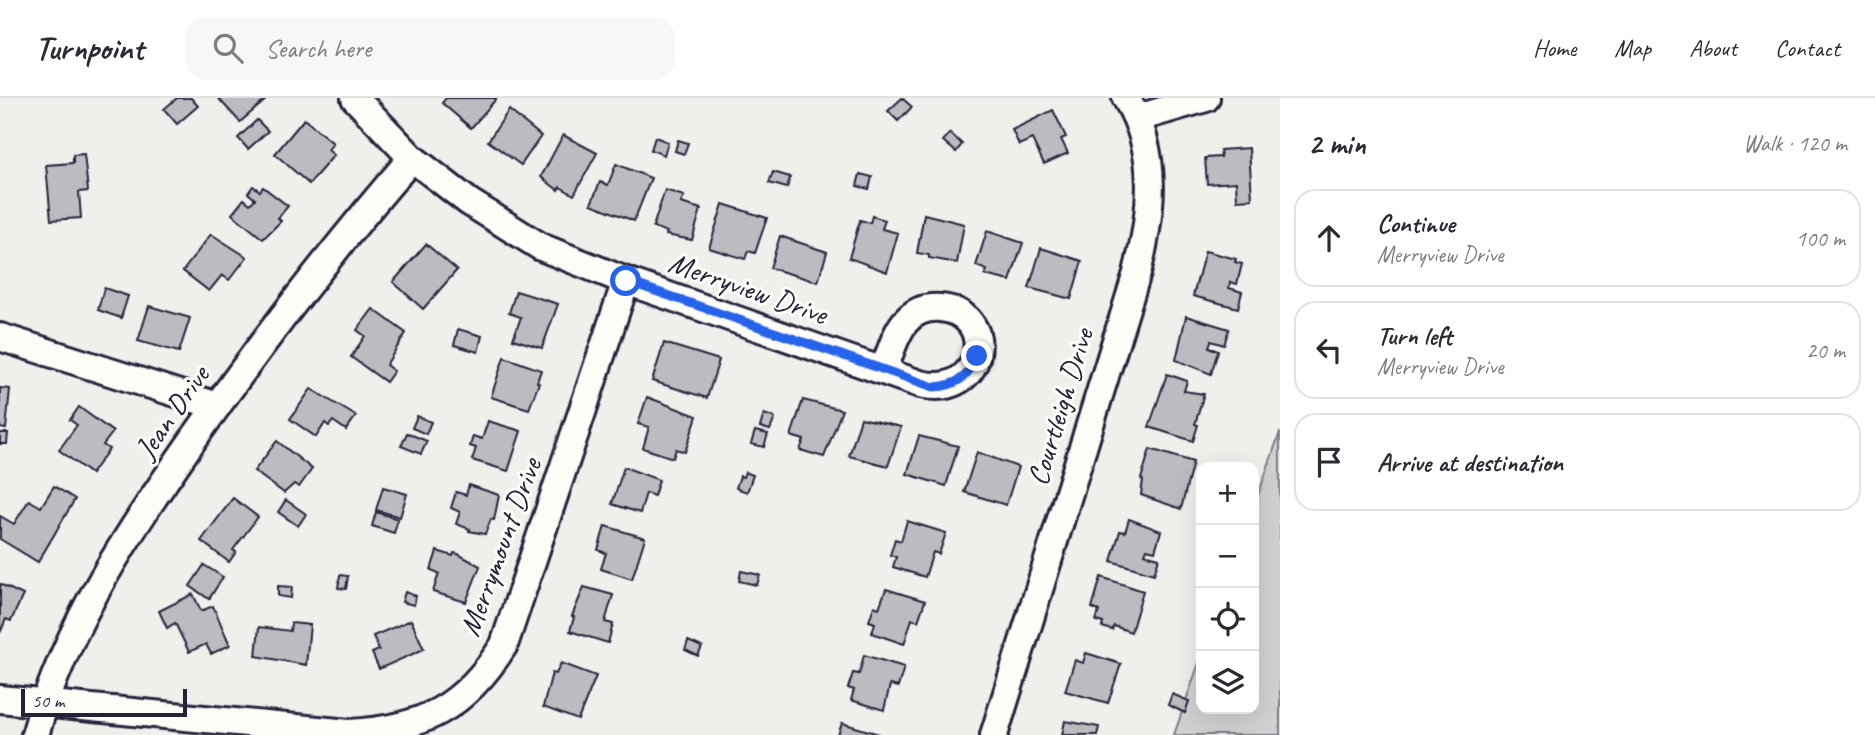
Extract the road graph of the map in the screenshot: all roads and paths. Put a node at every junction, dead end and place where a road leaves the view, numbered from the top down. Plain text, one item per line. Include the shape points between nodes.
1 (355, 98) edge
2 (1206, 98) edge
3 (1132, 108) edge
4 (412, 158) junction
5 (626, 281) junction
6 (0, 337) edge
7 (883, 370) dead end
8 (217, 406) junction
9 (0, 699) edge
10 (44, 704) junction
11 (35, 735) edge
12 (994, 735) edge

1 - 4 street, Merryview Drive
2 - 3 street
3 - 12 street, Courtleigh Drive via 1149,175 1150,221
4 - 5 street, Merryview Drive via 469,202 541,247
4 - 8 street, Jean Drive via 326,258
5 - 7 street, Merryview Drive
5 - 10 street, Merrymount Drive via 507,637 485,675 465,696 411,725 349,733
6 - 8 street
8 - 10 street, Jean Drive via 104,571
9 - 10 street, Merrymount Drive
10 - 11 street, Jean Drive

